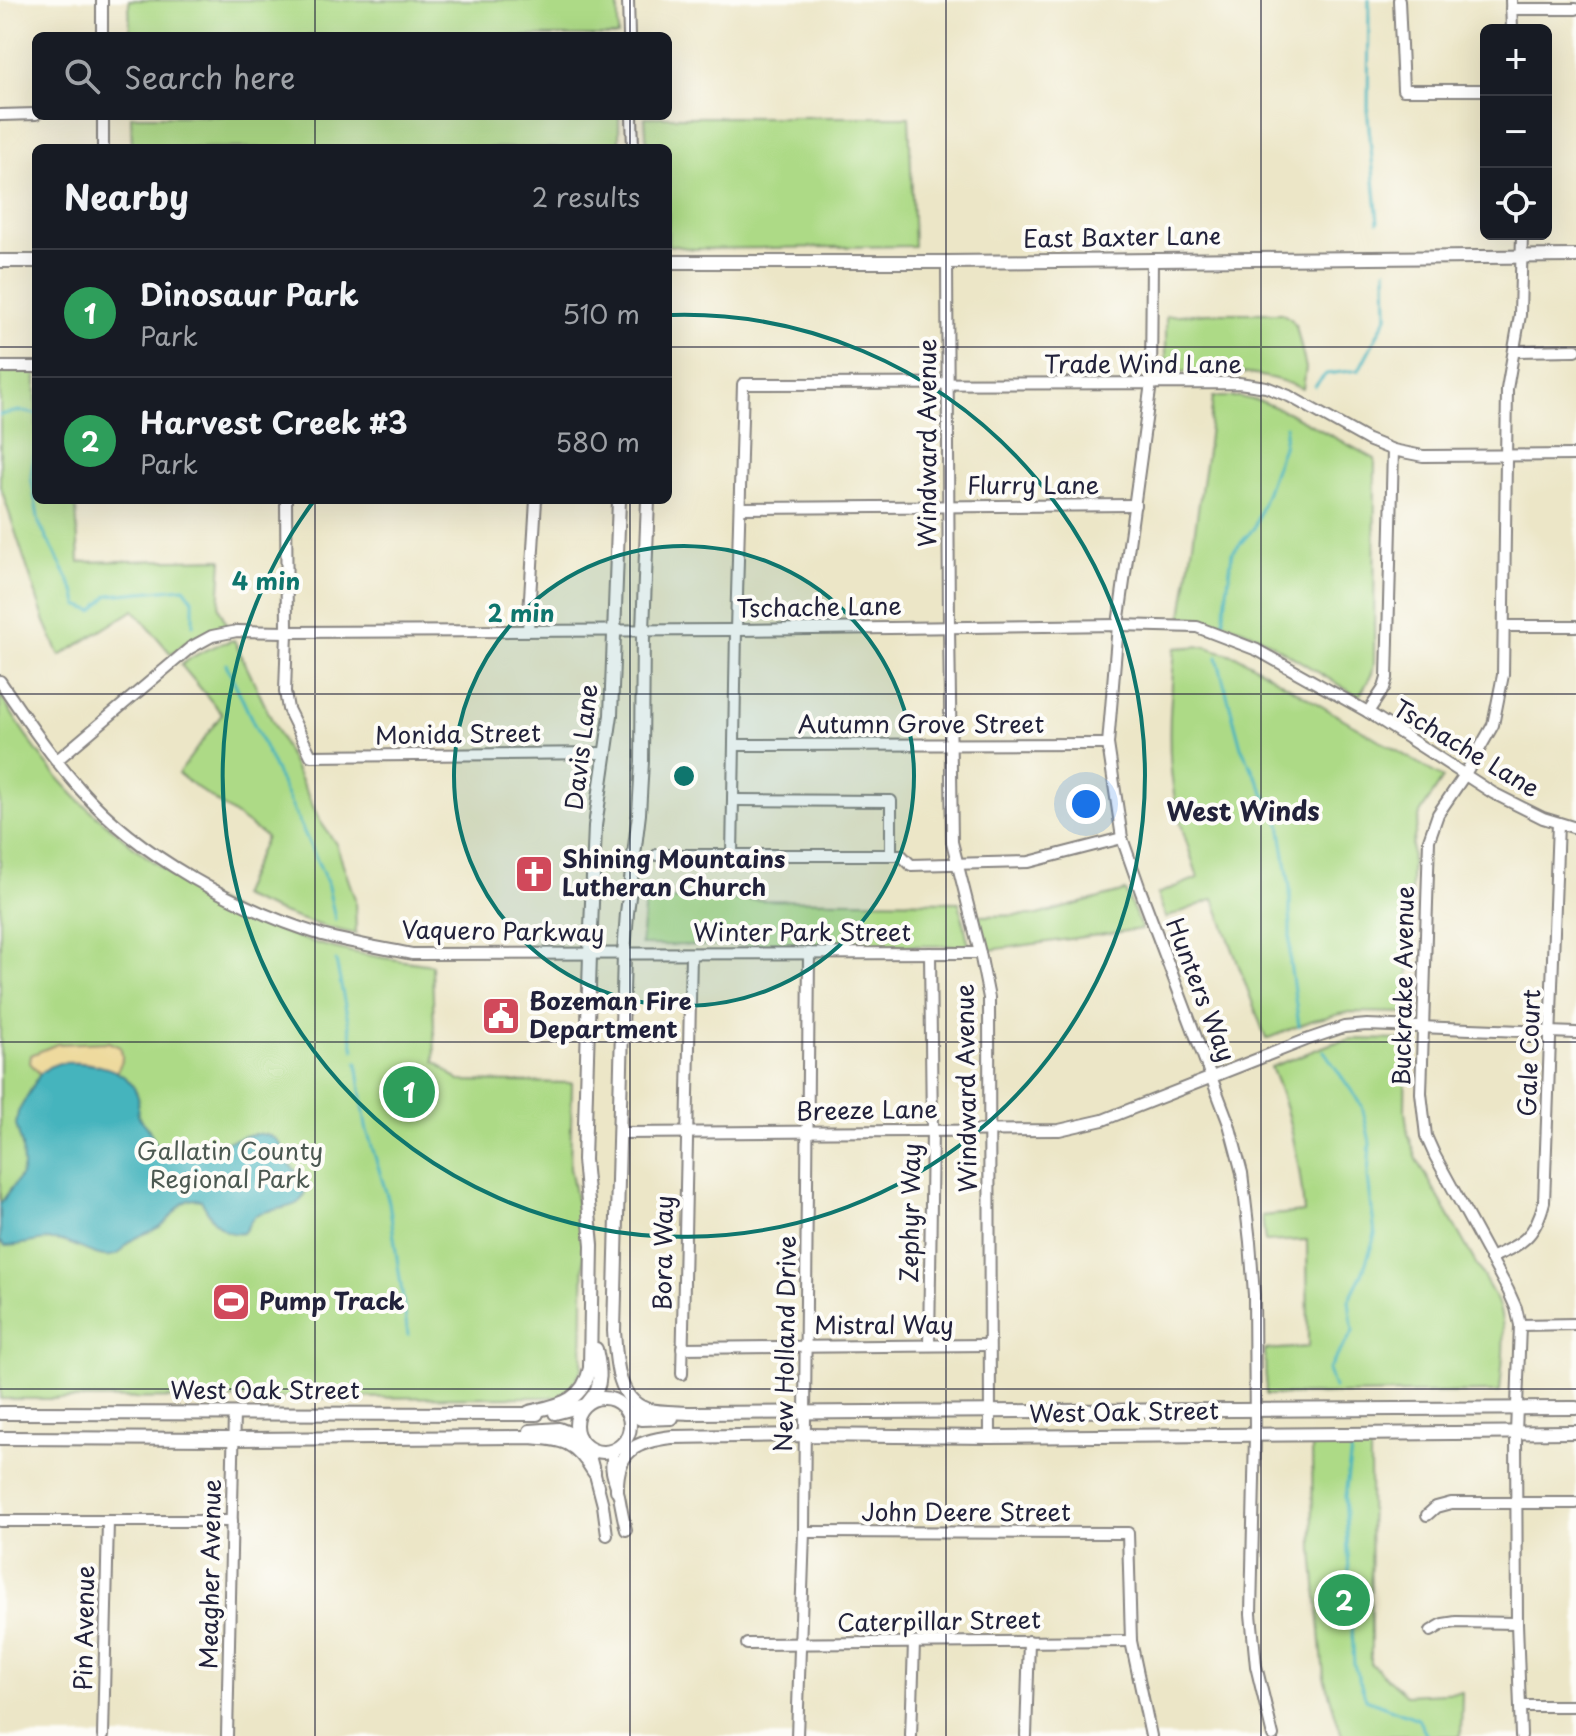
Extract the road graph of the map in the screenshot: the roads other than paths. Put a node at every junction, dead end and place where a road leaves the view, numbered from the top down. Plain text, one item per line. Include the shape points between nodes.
1 (102, 0) edge
2 (628, 0) edge
3 (1399, 0) edge
4 (1511, 4) edge
5 (1576, 9) edge
6 (1512, 24) edge
7 (102, 32) edge
8 (629, 32) edge
9 (1480, 90) edge
10 (32, 114) edge
11 (0, 115) edge
12 (103, 120) edge
13 (632, 120) edge
14 (103, 144) edge
15 (633, 144) edge
16 (1522, 240) edge
17 (1521, 256) junction
18 (1576, 256) edge
19 (1152, 259) junction
20 (0, 261) edge
21 (32, 261) edge
22 (672, 262) edge
23 (947, 262) junction
24 (1576, 350) edge
25 (1514, 351) junction
26 (0, 367) edge
27 (32, 367) edge
28 (1151, 383) junction
29 (948, 384) junction
30 (1393, 450) junction
31 (1505, 455) junction
32 (1576, 455) edge
33 (286, 504) edge
34 (536, 504) edge
35 (619, 504) edge
36 (648, 504) edge
37 (1135, 505) junction
38 (948, 506) junction
39 (740, 508) junction
40 (1118, 625) junction
41 (1504, 626) junction
42 (1576, 626) edge
43 (949, 627) junction
44 (528, 630) junction
45 (615, 630) junction
46 (643, 630) junction
47 (736, 630) junction
48 (287, 632) junction
49 (0, 681) edge
50 (1368, 712) junction
51 (1108, 744) junction
52 (734, 745) junction
53 (952, 745) junction
54 (606, 753) junction
55 (56, 761) junction
56 (1464, 776) junction
57 (733, 800) junction
58 (1558, 823) junction
59 (1576, 828) edge
60 (1122, 838) junction
61 (657, 855) dead end
62 (732, 855) junction
63 (891, 855) junction
64 (957, 864) junction
65 (809, 953) junction
66 (930, 953) junction
67 (980, 953) junction
68 (590, 954) junction
69 (624, 954) junction
70 (691, 954) junction
71 (1422, 1027) junction
72 (1550, 1033) junction
73 (1576, 1033) edge
74 (1212, 1078) junction
75 (990, 1129) junction
76 (932, 1130) junction
77 (809, 1131) junction
78 (619, 1133) junction
79 (686, 1133) junction
80 (1490, 1258) junction
81 (1576, 1324) edge
82 (1520, 1325) junction
83 (614, 1331) junction
84 (592, 1334) junction
85 (929, 1345) junction
86 (989, 1345) junction
87 (805, 1346) junction
88 (682, 1348) junction
89 (682, 1374) dead end
90 (586, 1404) junction
91 (624, 1408) junction
92 (1517, 1408) junction
93 (1576, 1408) edge
94 (1254, 1410) junction
95 (529, 1412) junction
96 (804, 1412) junction
97 (989, 1412) junction
98 (0, 1413) edge
99 (234, 1413) junction
100 (691, 1413) junction
101 (1576, 1432) edge
102 (1516, 1433) junction
103 (1255, 1434) junction
104 (804, 1435) junction
105 (500, 1436) junction
106 (579, 1437) junction
107 (672, 1437) junction
108 (990, 1437) junction
109 (0, 1438) edge
110 (234, 1439) junction
111 (619, 1446) junction
112 (588, 1448) junction
113 (594, 1472) junction
114 (617, 1490) junction
115 (1576, 1503) edge
116 (1517, 1504) junction
117 (1427, 1515) dead end
118 (0, 1521) edge
119 (108, 1521) junction
120 (232, 1521) junction
121 (626, 1530) dead end
122 (804, 1532) junction
123 (607, 1535) dead end
124 (1517, 1623) junction
125 (1431, 1631) dead end
126 (1029, 1641) junction
127 (1131, 1641) junction
128 (914, 1643) junction
129 (747, 1644) dead end
130 (799, 1644) junction
131 (1521, 1706) junction
132 (1576, 1706) edge
133 (103, 1736) edge
134 (227, 1736) edge
135 (797, 1736) edge
136 (911, 1736) edge
137 (1026, 1736) edge
138 (1151, 1736) edge
139 (1273, 1736) edge
140 (1521, 1736) edge

1 - 7 street
2 - 8 street
3 - 9 street via 1403,90
4 - 5 street
4 - 6 street
10 - 11 street
12 - 14 street
13 - 15 street
16 - 17 street, Buckrake Avenue
17 - 18 main road, East Baxter Lane
17 - 19 main road, East Baxter Lane
17 - 25 street, Buckrake Avenue
19 - 23 main road, East Baxter Lane
19 - 28 street, Hunters Way
20 - 21 main road
22 - 23 main road, East Baxter Lane
23 - 29 street, Windward Avenue
24 - 25 street
25 - 31 street, Buckrake Avenue
26 - 27 street
28 - 29 street, Trade Wind Lane
28 - 30 street, Trade Wind Lane via 1266,387
28 - 37 street, Hunters Way
29 - 38 street, Windward Avenue
29 - 39 street, Trade Wind Lane via 743,384
30 - 31 street, Trade Wind Lane via 1423,456
30 - 50 street via 1387,678
31 - 32 street, Trade Wind Lane
31 - 41 street, Buckrake Avenue
33 - 48 street
34 - 44 street
35 - 45 main road, Davis Lane
36 - 46 main road
37 - 38 street, Flurry Lane
37 - 40 street, Hunters Way
38 - 39 street, Flurry Lane
38 - 43 street, Windward Avenue
39 - 47 street
40 - 43 street, Tschache Lane
40 - 50 street, Tschache Lane via 1197,627 1257,650
40 - 51 street, Hunters Way
41 - 42 street
41 - 56 street, Buckrake Avenue via 1503,675 1493,725
43 - 47 street, Tschache Lane
43 - 53 street, Windward Avenue
44 - 45 street, Tschache Lane
44 - 48 street, Tschache Lane
45 - 46 street, Tschache Lane
45 - 54 main road, Davis Lane
46 - 47 street, Tschache Lane
46 - 69 main road via 639,814
47 - 52 street
48 - 54 street, Monida Street via 288,709 311,756
48 - 55 street, Tschache Lane via 237,631 190,648
49 - 55 street, Vaquero Parkway
50 - 56 street, Tschache Lane
51 - 53 street, Autumn Grove Street
51 - 60 street, Hunters Way
52 - 53 street, Autumn Grove Street
52 - 57 street
53 - 64 street, Windward Avenue via 952,842
54 - 68 main road, Davis Lane via 595,826
55 - 68 street, Vaquero Parkway via 120,827 171,864 208,887 295,926 412,954
56 - 58 street, Tschache Lane
56 - 71 street, Buckrake Avenue via 1438,814 1429,840
57 - 62 street
57 - 63 street via 891,801
58 - 59 street, Tschache Lane
58 - 72 street, Gale Court
60 - 64 street via 1029,862
60 - 74 street, Hunters Way
61 - 62 street
62 - 63 street
63 - 64 street via 901,855 911,865
64 - 67 street, Windward Avenue
65 - 66 street, Winter Park Street
65 - 70 street, Winter Park Street
65 - 77 street, New Holland Drive
66 - 67 street, Winter Park Street
66 - 76 street, Zephyr Way
67 - 75 street, Windward Avenue via 989,998
68 - 69 street, Vaquero Parkway
68 - 84 main road, Davis Lane via 584,1160 592,1245
69 - 70 street, Winter Park Street
69 - 78 main road
70 - 79 street, Bora Way
71 - 72 street, Breeze Lane
71 - 74 street, Breeze Lane via 1344,1027
71 - 80 street, Buckrake Avenue via 1426,1136
72 - 73 street, Breeze Lane
72 - 80 street, Gale Court via 1541,1216 1526,1239
74 - 75 street, Breeze Lane via 1103,1120 1059,1130
74 - 94 street, Hunters Way via 1242,1173 1254,1295
75 - 76 street, Breeze Lane
75 - 86 street, Windward Avenue
76 - 77 street, Breeze Lane
76 - 85 street, Zephyr Way
77 - 79 street, Breeze Lane
77 - 87 street, New Holland Drive
78 - 79 street, Breeze Lane
78 - 83 main road
79 - 88 street, Bora Way
80 - 82 street, Buckrake Avenue
81 - 82 street
82 - 92 street, Buckrake Avenue
83 - 91 main road via 612,1368
83 - 100 main road via 620,1376 636,1404
84 - 90 main road via 600,1378
84 - 95 main road via 590,1372 577,1395
85 - 86 street, Mistral Way
85 - 87 street, Mistral Way
86 - 97 street, Windward Avenue
87 - 88 street, Mistral Way
87 - 96 street, New Holland Drive
88 - 89 street, Bora Way
90 - 91 main road via 606,1398
90 - 95 main road via 547,1414
90 - 106 main road via 577,1414
91 - 100 main road via 641,1419
91 - 111 main road via 630,1428
92 - 93 main road, West Oak Street
92 - 94 main road, West Oak Street
92 - 102 street, Buckrake Avenue
94 - 97 main road, West Oak Street
94 - 103 street, Hunters Way
95 - 99 main road, West Oak Street
96 - 97 main road, West Oak Street
96 - 100 main road, West Oak Street
96 - 104 street, New Holland Drive
97 - 108 street, Windward Avenue
98 - 99 main road, West Oak Street
99 - 110 street, Meagher Avenue
101 - 102 main road, West Oak Street
102 - 103 main road, West Oak Street
102 - 116 street, Buckrake Avenue
103 - 108 main road, West Oak Street
103 - 139 street, Hunters Way via 1251,1614 1256,1666
104 - 107 main road, West Oak Street
104 - 108 main road, West Oak Street
104 - 122 street, New Holland Drive
105 - 106 main road via 559,1429
105 - 110 main road, West Oak Street
105 - 113 main road via 561,1440 579,1451
106 - 112 main road
107 - 111 main road via 643,1435
107 - 114 main road via 631,1449 619,1466
109 - 110 main road, West Oak Street
110 - 120 street, Meagher Avenue
111 - 112 main road via 606,1452
111 - 114 street via 610,1466
112 - 113 street
113 - 123 street
114 - 121 street
115 - 116 street
116 - 117 street via 1451,1503
116 - 124 street, Buckrake Avenue
118 - 119 street
119 - 120 street
119 - 133 street, Pin Avenue
120 - 134 street, Meagher Avenue
122 - 127 street, John Deere Street via 1128,1533
122 - 130 street, New Holland Drive
124 - 125 street via 1456,1622
124 - 131 street, Buckrake Avenue
126 - 127 street, Caterpillar Street
126 - 128 street, Caterpillar Street
126 - 137 street
127 - 138 street
128 - 130 street, Caterpillar Street
128 - 136 street
129 - 130 street, Caterpillar Street
130 - 135 street, New Holland Drive
131 - 132 street
131 - 140 street, Buckrake Avenue

